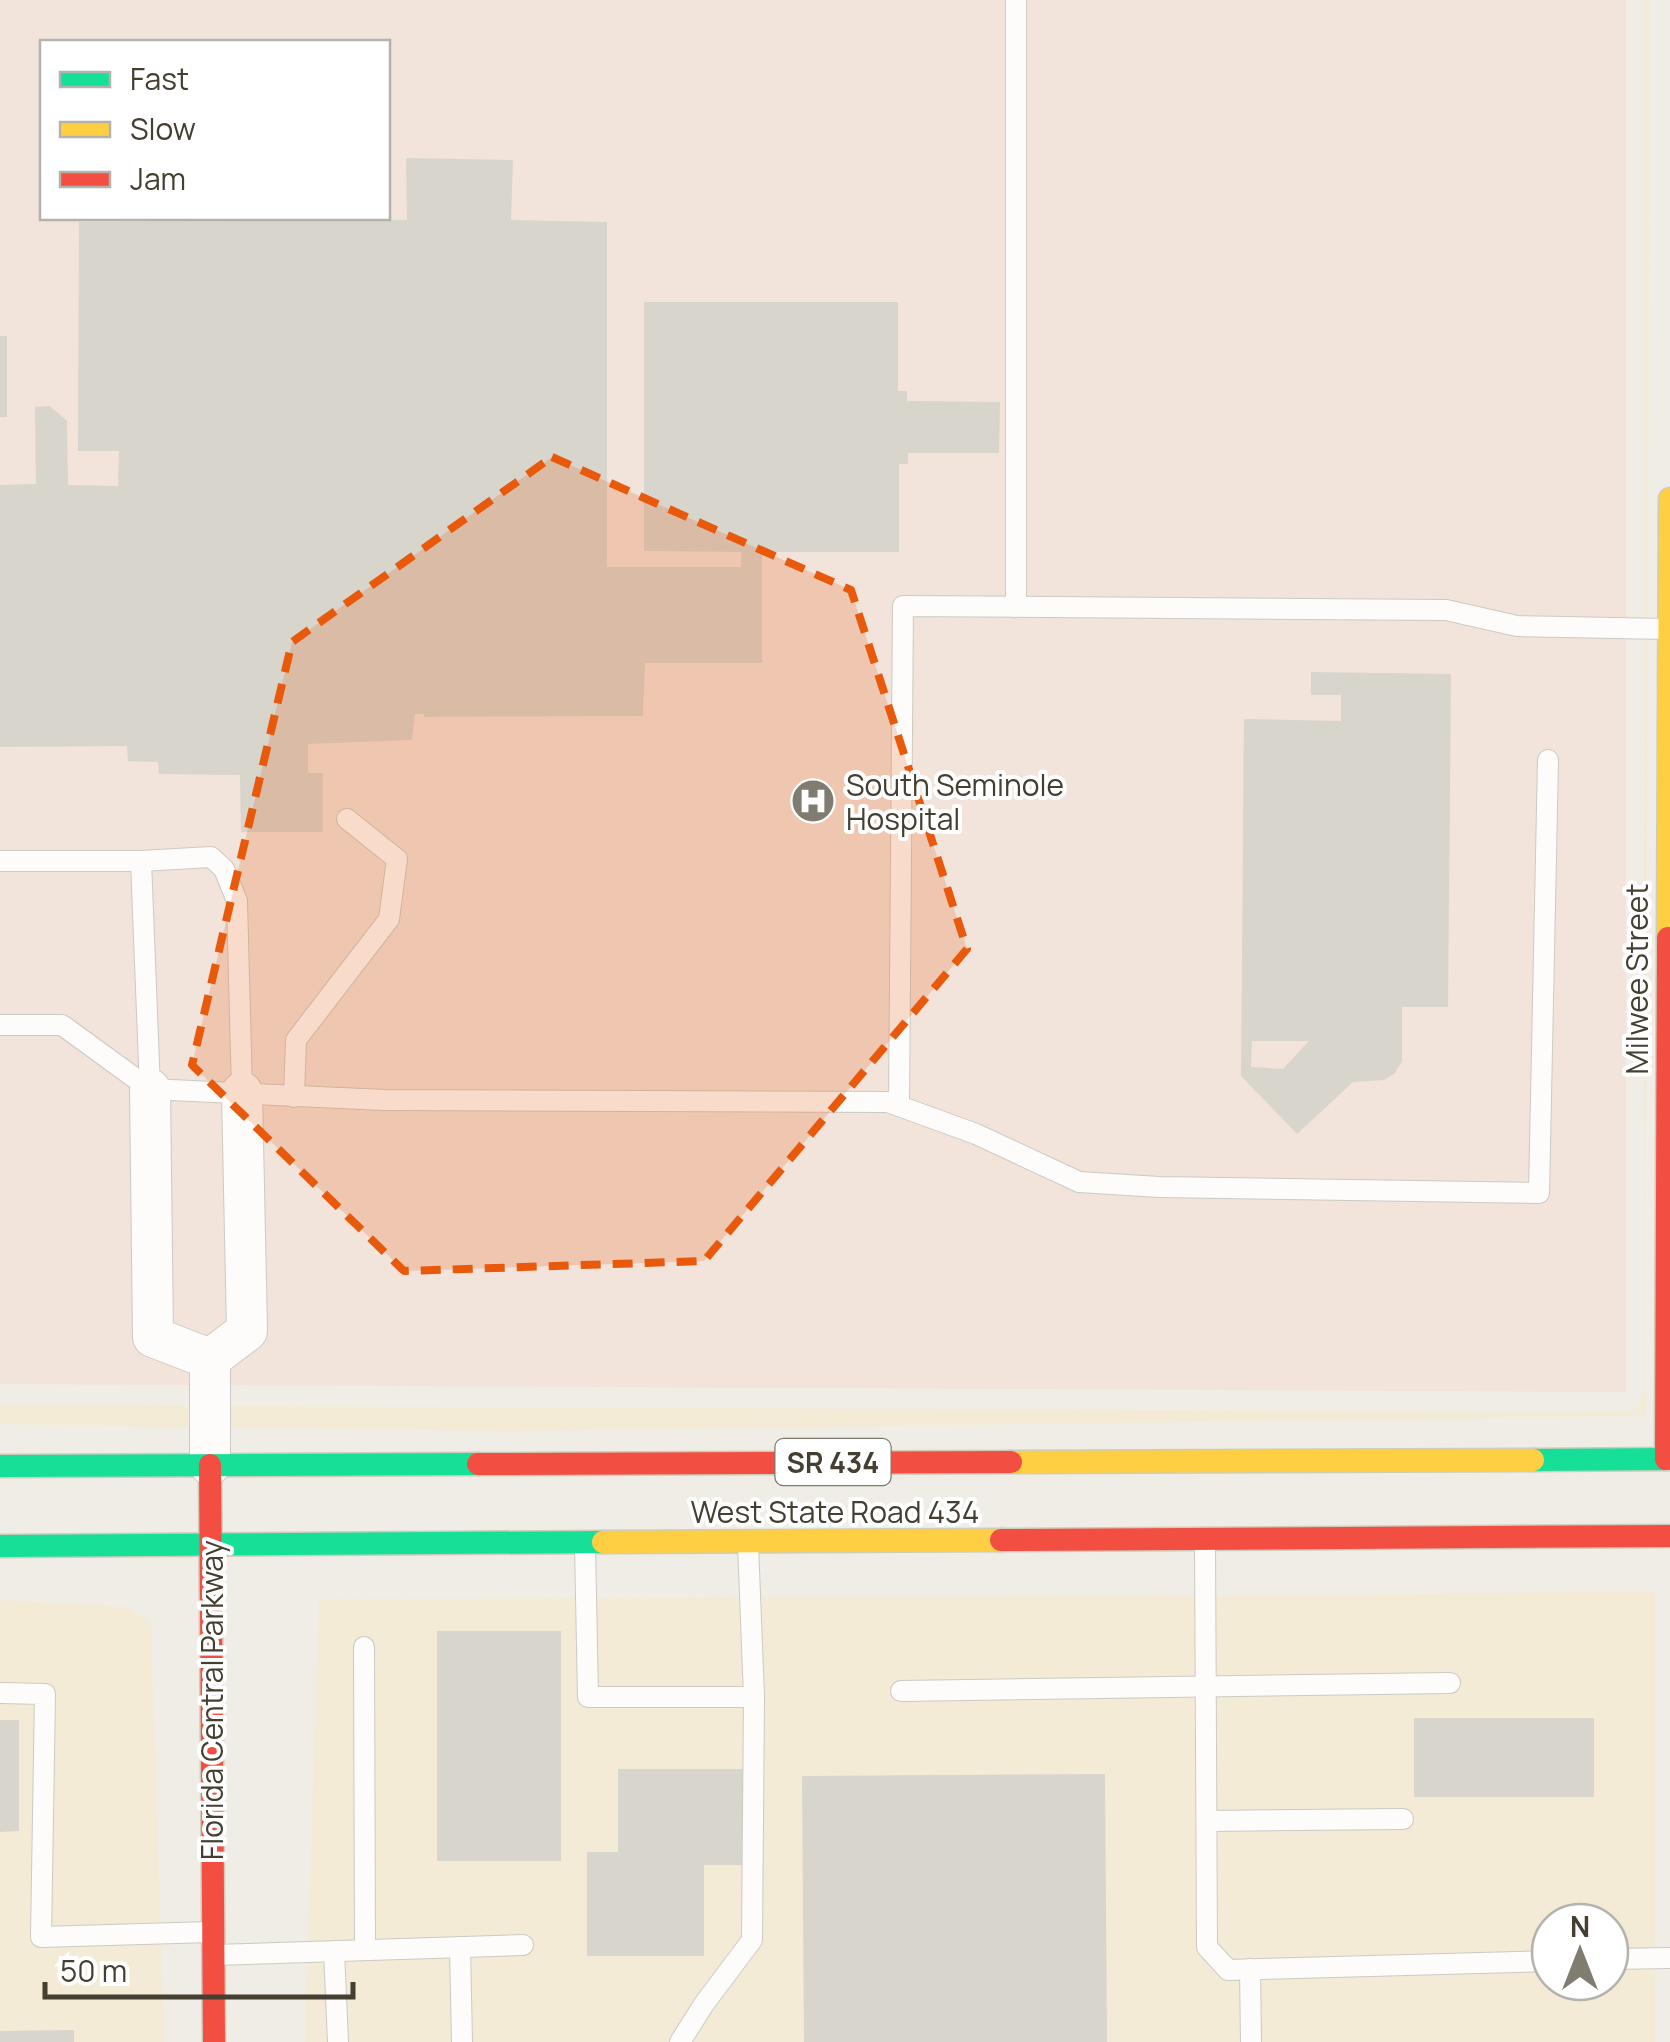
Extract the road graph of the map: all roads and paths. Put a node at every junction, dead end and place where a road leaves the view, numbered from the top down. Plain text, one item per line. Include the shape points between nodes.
1 (1016, 0) edge
2 (1670, 499) edge
3 (1016, 607) junction
4 (1669, 628) edge
5 (1548, 760) dead end
6 (347, 819) dead end
7 (0, 860) edge
8 (141, 861) junction
9 (1668, 893) edge
10 (0, 1024) edge
11 (150, 1088) junction
12 (242, 1092) junction
13 (294, 1098) junction
14 (899, 1106) junction
15 (1668, 1352) edge
16 (210, 1358) junction
17 (1668, 1459) edge
18 (210, 1465) junction
19 (0, 1466) edge
20 (1648, 1484) dead end
21 (1604, 1514) dead end
22 (1670, 1536) edge
23 (1550, 1537) junction
24 (1206, 1538) junction
25 (585, 1542) junction
26 (748, 1542) junction
27 (210, 1545) junction
28 (0, 1546) edge
29 (364, 1647) dead end
30 (1450, 1683) dead end
31 (1206, 1684) junction
32 (901, 1691) dead end
33 (0, 1693) edge
34 (754, 1696) junction
35 (1403, 1818) dead end
36 (1206, 1821) junction
37 (213, 1943) junction
38 (523, 1945) dead end
39 (460, 1947) junction
40 (365, 1950) junction
41 (334, 1951) junction
42 (1670, 1958) edge
43 (1630, 1959) edge
44 (1530, 1962) edge
45 (1250, 1969) junction
46 (214, 2042) edge
47 (338, 2042) edge
48 (462, 2042) edge
49 (680, 2042) edge
50 (1251, 2042) edge

1 - 3 lane
2 - 4 main road, Milwee Street
3 - 4 lane via 1446,610 1517,626
3 - 14 lane via 902,606
4 - 9 main road, Milwee Street
5 - 14 lane via 1539,1193 1078,1182
6 - 13 lane via 396,859 389,919 296,1040
7 - 8 lane
8 - 11 lane
8 - 12 lane via 211,857 224,869 237,900
9 - 15 main road, Milwee Street
10 - 11 lane via 62,1024
11 - 12 lane
11 - 16 street via 153,1338
12 - 13 lane
12 - 16 street via 247,1330
13 - 14 lane
15 - 17 main road, Milwee Street
16 - 18 street, Florida Central Parkway
17 - 18 main road, West State Road 434 / SR 434
17 - 20 main road
18 - 19 main road, West State Road 434 / SR 434
18 - 27 main road, Florida Central Parkway
21 - 23 main road
22 - 23 main road, West State Road 434
23 - 24 main road, West State Road 434
24 - 26 main road, West State Road 434
24 - 31 lane
25 - 26 main road, West State Road 434
25 - 27 main road, West State Road 434
25 - 34 lane via 588,1697
26 - 34 lane
27 - 28 main road, West State Road 434
27 - 37 main road, Florida Central Parkway
29 - 40 lane
30 - 31 lane
31 - 32 lane
31 - 36 lane
33 - 37 lane via 45,1694 41,1937
34 - 49 lane via 752,1940
35 - 36 lane
36 - 45 lane via 1207,1947 1228,1970
37 - 41 lane
37 - 46 main road, Florida Central Parkway
38 - 39 lane
39 - 40 lane
39 - 48 lane
40 - 41 lane
41 - 47 lane
42 - 43 lane
44 - 45 lane
45 - 50 lane

